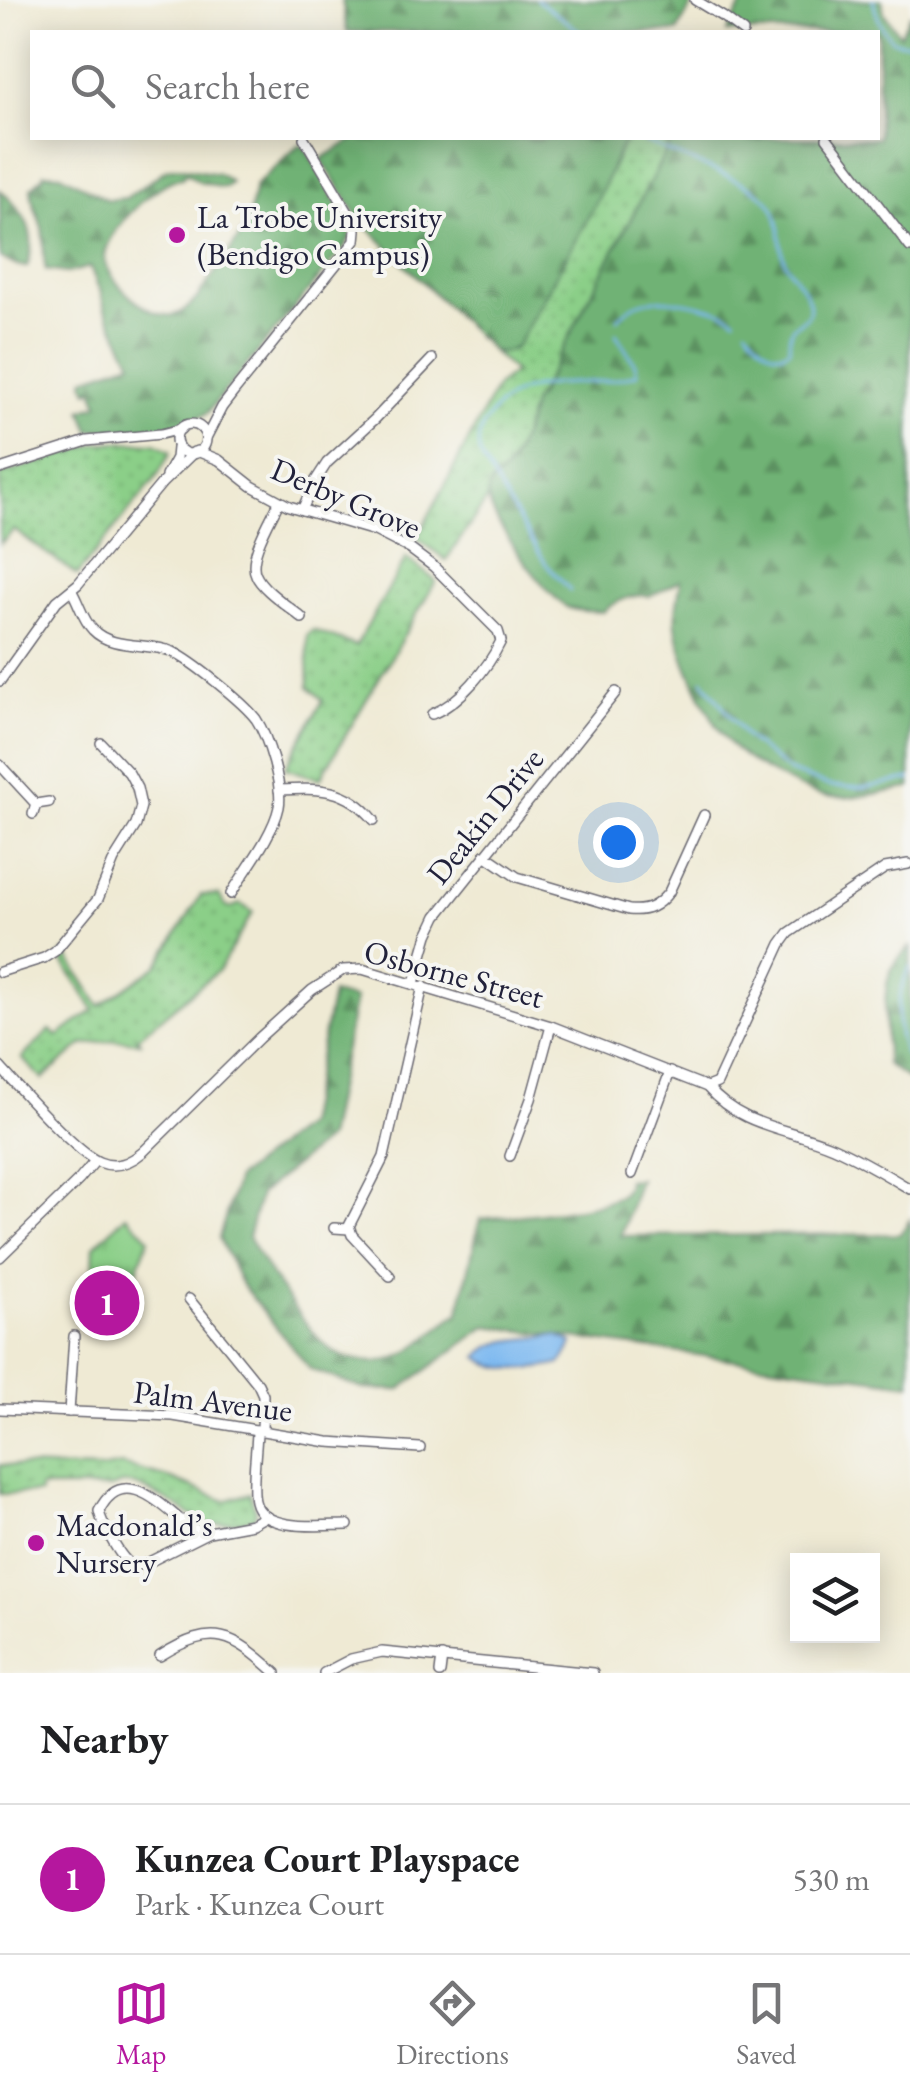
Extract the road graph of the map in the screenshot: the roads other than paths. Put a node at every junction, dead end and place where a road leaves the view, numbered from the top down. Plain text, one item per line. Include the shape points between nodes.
1 (695, 0) edge
2 (721, 2) edge
3 (716, 12) junction
4 (740, 30) edge
5 (305, 140) edge
6 (829, 140) edge
7 (910, 248) edge
8 (432, 359) dead end
9 (222, 408) junction
10 (192, 426) junction
11 (181, 429) junction
12 (140, 436) junction
13 (206, 439) junction
14 (176, 447) junction
15 (196, 452) junction
16 (219, 460) junction
17 (0, 469) edge
18 (162, 483) junction
19 (279, 502) junction
20 (302, 510) junction
21 (72, 590) junction
22 (302, 618) dead end
23 (1, 677) edge
24 (616, 692) dead end
25 (432, 714) dead end
26 (101, 743) dead end
27 (0, 765) edge
28 (279, 790) junction
29 (49, 802) dead end
30 (704, 815) dead end
31 (374, 820) dead end
32 (485, 855) junction
33 (908, 864) edge
34 (231, 894) dead end
35 (0, 972) edge
36 (419, 985) junction
37 (551, 1026) junction
38 (0, 1068) edge
39 (670, 1072) junction
40 (9, 1077) junction
41 (0, 1086) edge
42 (707, 1087) junction
43 (510, 1156) dead end
44 (95, 1161) junction
45 (632, 1174) dead end
46 (910, 1189) edge
47 (334, 1228) dead end
48 (349, 1229) junction
49 (0, 1257) edge
50 (390, 1276) dead end
51 (189, 1299) dead end
52 (74, 1336) dead end
53 (0, 1410) edge
54 (68, 1412) junction
55 (260, 1430) junction
56 (420, 1448) dead end
57 (266, 1516) junction
58 (348, 1524) dead end
59 (203, 1535) junction
60 (160, 1656) dead end
61 (442, 1657) junction
62 (567, 1672) edge
63 (276, 1673) edge
64 (324, 1673) edge
65 (440, 1673) edge
66 (592, 1673) edge

1 - 3 street
2 - 3 street
3 - 4 street
5 - 9 street via 355,224 354,241
6 - 7 street
8 - 20 street via 327,463
9 - 10 street
9 - 13 street
10 - 11 street
10 - 13 street
11 - 12 street
11 - 14 street
12 - 14 street
12 - 17 street via 87,441
13 - 15 street
13 - 16 street, Derby Grove
14 - 15 street
14 - 18 street
15 - 16 street, Derby Grove
15 - 18 street
16 - 19 street, Derby Grove
18 - 21 street
19 - 20 street, Derby Grove
19 - 22 street via 253,567 259,581
20 - 25 street, Derby Grove via 375,531 410,549 498,630 501,641 493,656 458,699
21 - 23 street
21 - 28 street via 99,636 174,652 248,710 265,737
24 - 32 street, Deakin Drive
26 - 35 street via 134,780 141,806 136,825 98,899 55,950
27 - 29 street via 35,809
28 - 31 street via 338,792
28 - 34 street via 273,823
30 - 32 street via 669,892 646,910 517,876
32 - 36 street, Deakin Drive via 432,926
33 - 42 street via 886,868 789,934 717,1083
36 - 37 street, Osborne Street
36 - 44 street, Osborne Street via 362,970 334,974 139,1156 121,1165
36 - 48 street, Deakin Drive via 384,1157
37 - 39 street, Osborne Street
37 - 43 street
38 - 40 street
39 - 42 street, Osborne Street
39 - 45 street
40 - 41 street
40 - 44 street
42 - 46 street, Osborne Street via 741,1115 832,1147
44 - 49 street
47 - 48 street
48 - 50 street
51 - 55 street via 261,1389
52 - 54 street
53 - 54 street, Palm Avenue
54 - 55 street, Palm Avenue via 172,1416
55 - 56 street, Palm Avenue
55 - 57 street via 254,1497
57 - 58 street via 290,1524
57 - 59 street
59 - 59 street via 134,1566 99,1511 108,1497 130,1488
60 - 63 street via 182,1644 225,1637
61 - 62 street
61 - 64 street via 382,1652
61 - 65 street
62 - 66 street

